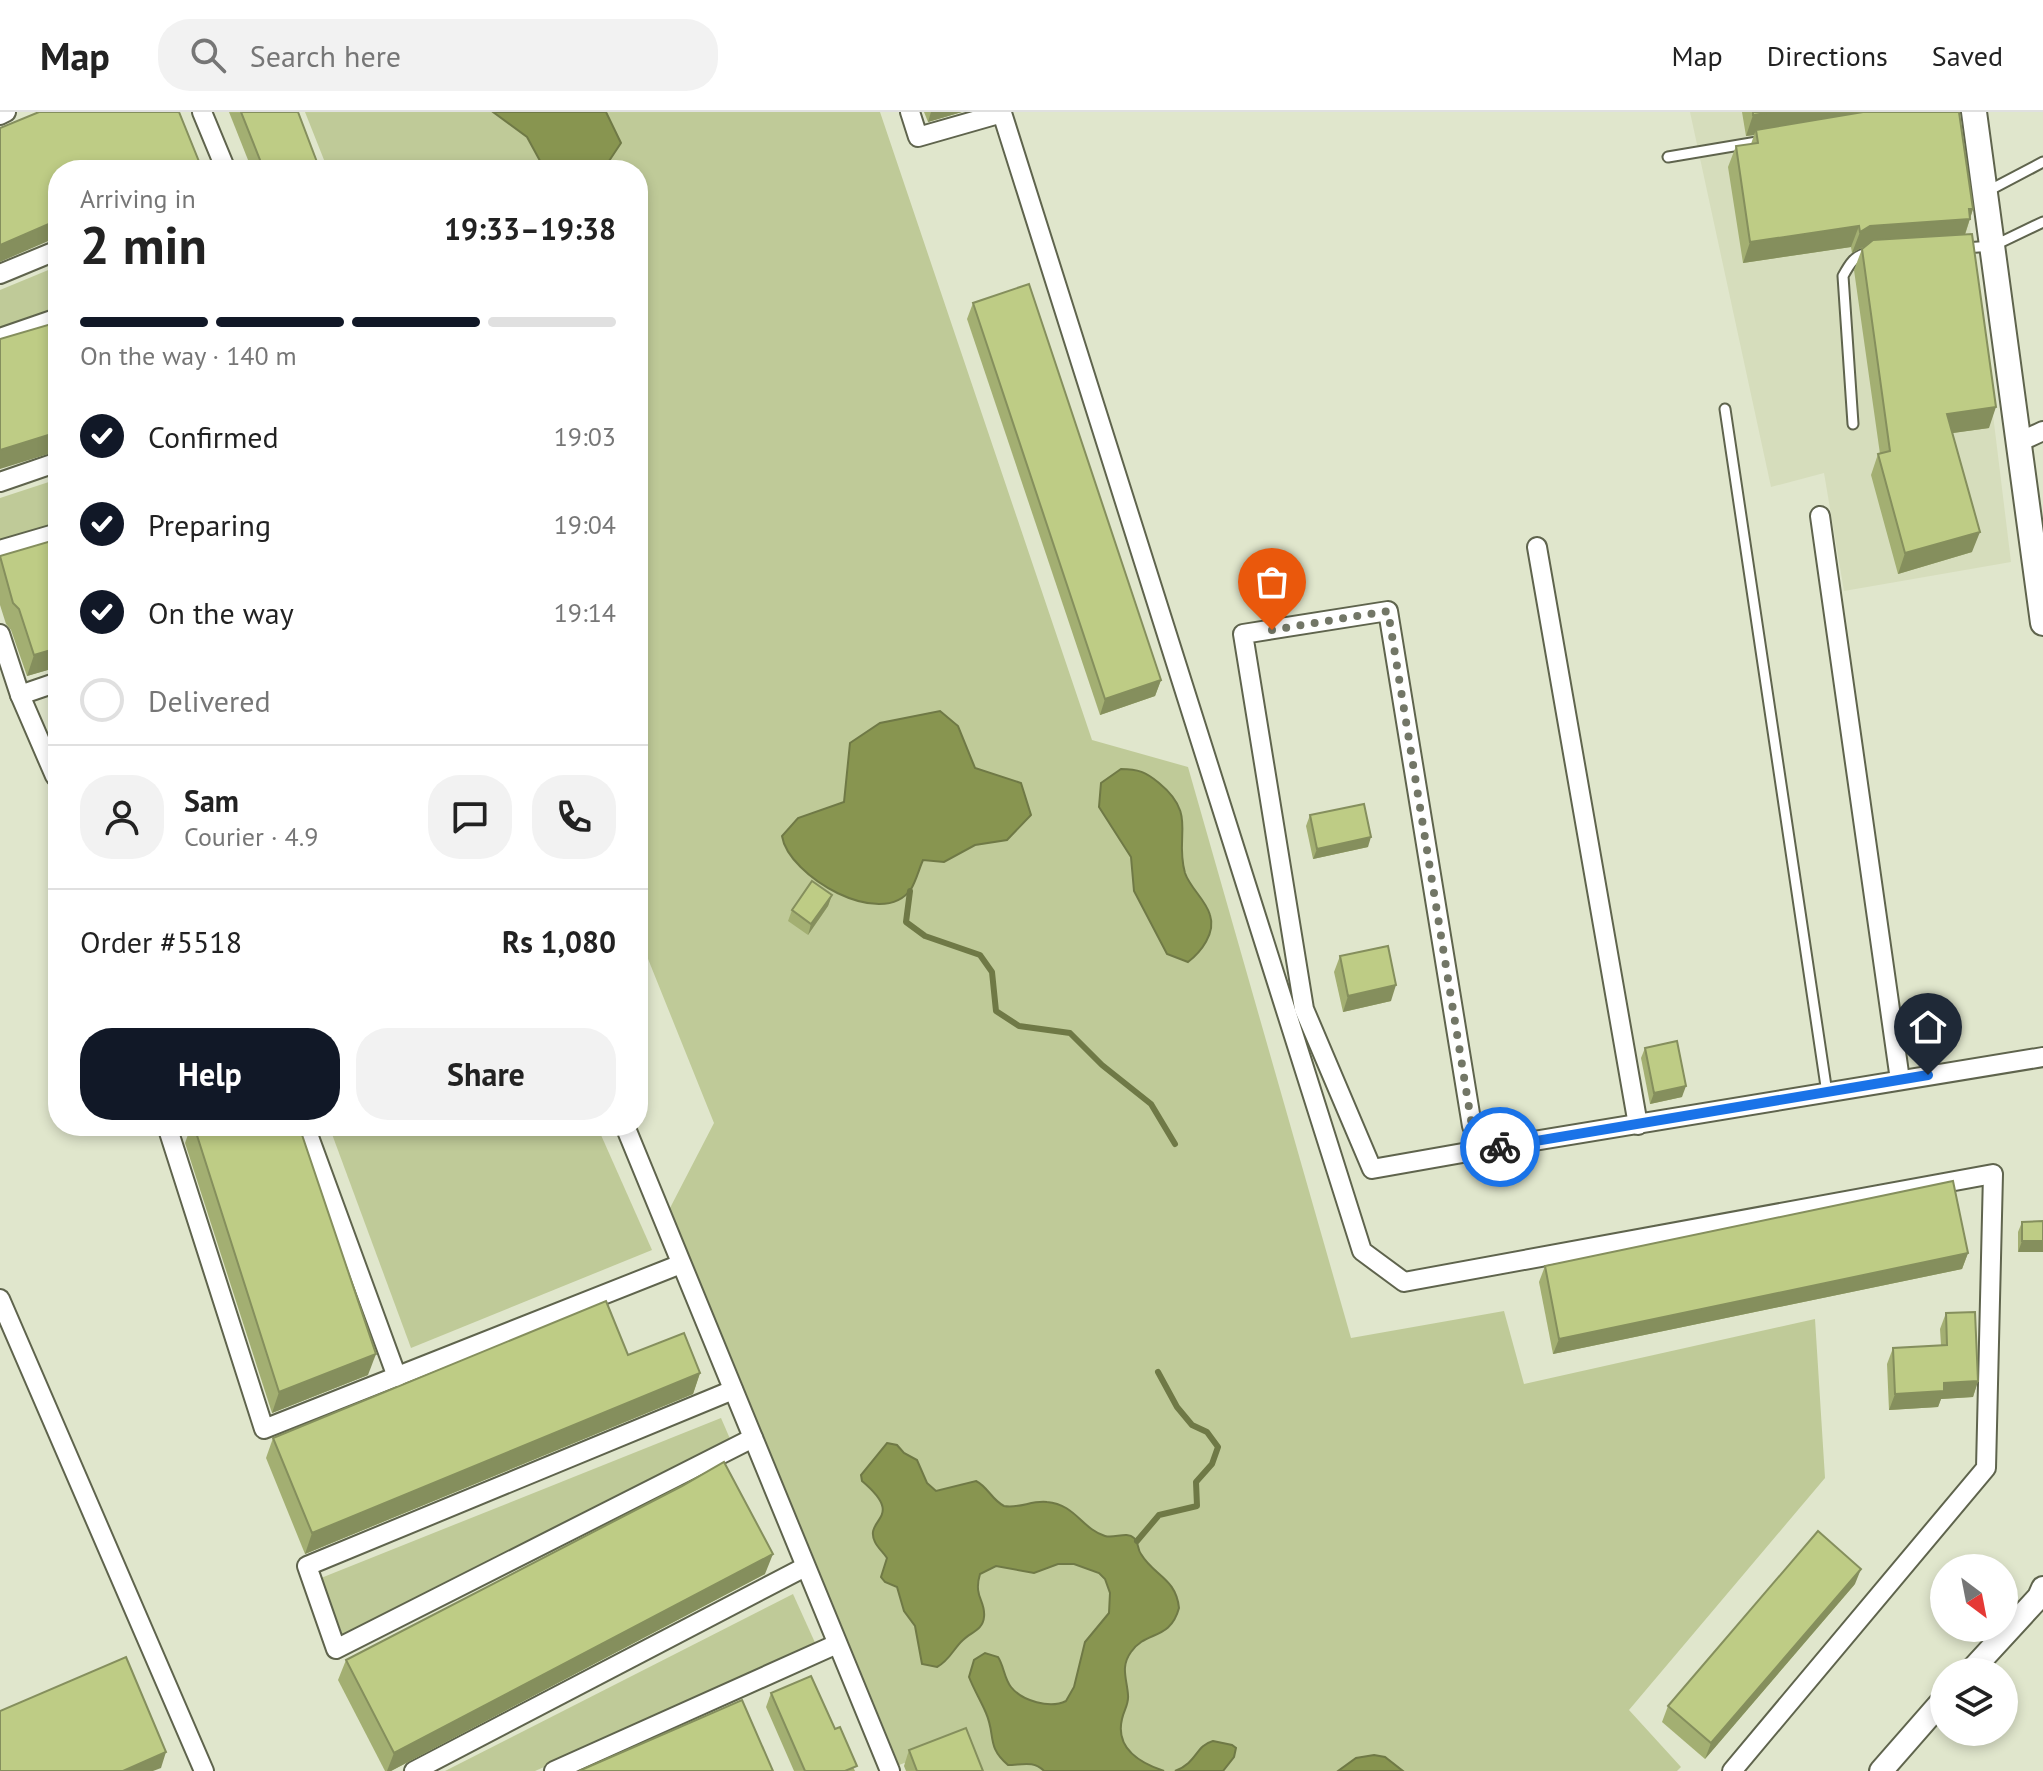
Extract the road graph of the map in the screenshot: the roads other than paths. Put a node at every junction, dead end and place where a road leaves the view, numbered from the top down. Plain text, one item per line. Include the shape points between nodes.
1 (6, 112) edge
2 (202, 112) edge
3 (910, 112) edge
4 (1974, 112) edge
5 (0, 115) edge
6 (1777, 138) edge
7 (1668, 157) dead end
8 (222, 160) edge
9 (2043, 162) edge
10 (1985, 193) junction
11 (2043, 222) edge
12 (1993, 246) junction
13 (1949, 249) edge
14 (1877, 253) edge
15 (48, 254) edge
16 (0, 274) edge
17 (48, 321) edge
18 (0, 338) edge
19 (1725, 409) dead end
20 (1853, 424) dead end
21 (2043, 431) edge
22 (2019, 442) junction
23 (48, 465) edge
24 (0, 482) edge
25 (2035, 494) edge
26 (1820, 516) dead end
27 (48, 536) edge
28 (1537, 547) dead end
29 (0, 550) edge
30 (2043, 623) edge
31 (0, 634) edge
32 (48, 685) edge
33 (20, 695) junction
34 (48, 760) edge
35 (2043, 1057) edge
36 (1900, 1080) junction
37 (1827, 1093) junction
38 (1638, 1125) junction
39 (170, 1136) edge
40 (309, 1136) edge
41 (629, 1136) edge
42 (1491, 1148) junction
43 (681, 1264) junction
44 (0, 1299) edge
45 (397, 1377) junction
46 (733, 1390) junction
47 (753, 1438) junction
48 (805, 1567) junction
49 (2043, 1588) edge
50 (837, 1644) junction
51 (1983, 1658) edge
52 (1930, 1715) edge
53 (201, 1770) edge
54 (414, 1771) edge
55 (554, 1771) edge
56 (890, 1771) edge
57 (1732, 1771) edge
58 (1881, 1771) edge

1 - 5 street
2 - 8 street
3 - 57 street via 918,137 1002,113 1362,1251 1404,1282 1993,1174 1986,1468
4 - 10 main road
6 - 7 lane
9 - 10 lane
10 - 12 main road
11 - 12 lane
12 - 13 lane
12 - 22 main road
14 - 20 lane via 1863,254 1843,276
15 - 16 street
17 - 18 street
19 - 37 lane
21 - 22 street
22 - 25 main road
23 - 24 street
25 - 30 main road
26 - 36 street
27 - 29 street
28 - 38 street
31 - 33 street
32 - 33 street
33 - 34 street
35 - 36 street
36 - 37 street
37 - 38 street
38 - 42 street
39 - 45 street via 264,1429
40 - 45 street
41 - 43 street
42 - 42 street via 1372,1169 1304,1009 1243,634 1388,611 1472,1126
43 - 45 street
43 - 46 street
44 - 53 street
46 - 47 street
46 - 47 street via 307,1566 336,1649
47 - 48 street
48 - 50 street
48 - 54 street
49 - 51 street
50 - 55 street
50 - 56 street
52 - 58 street

